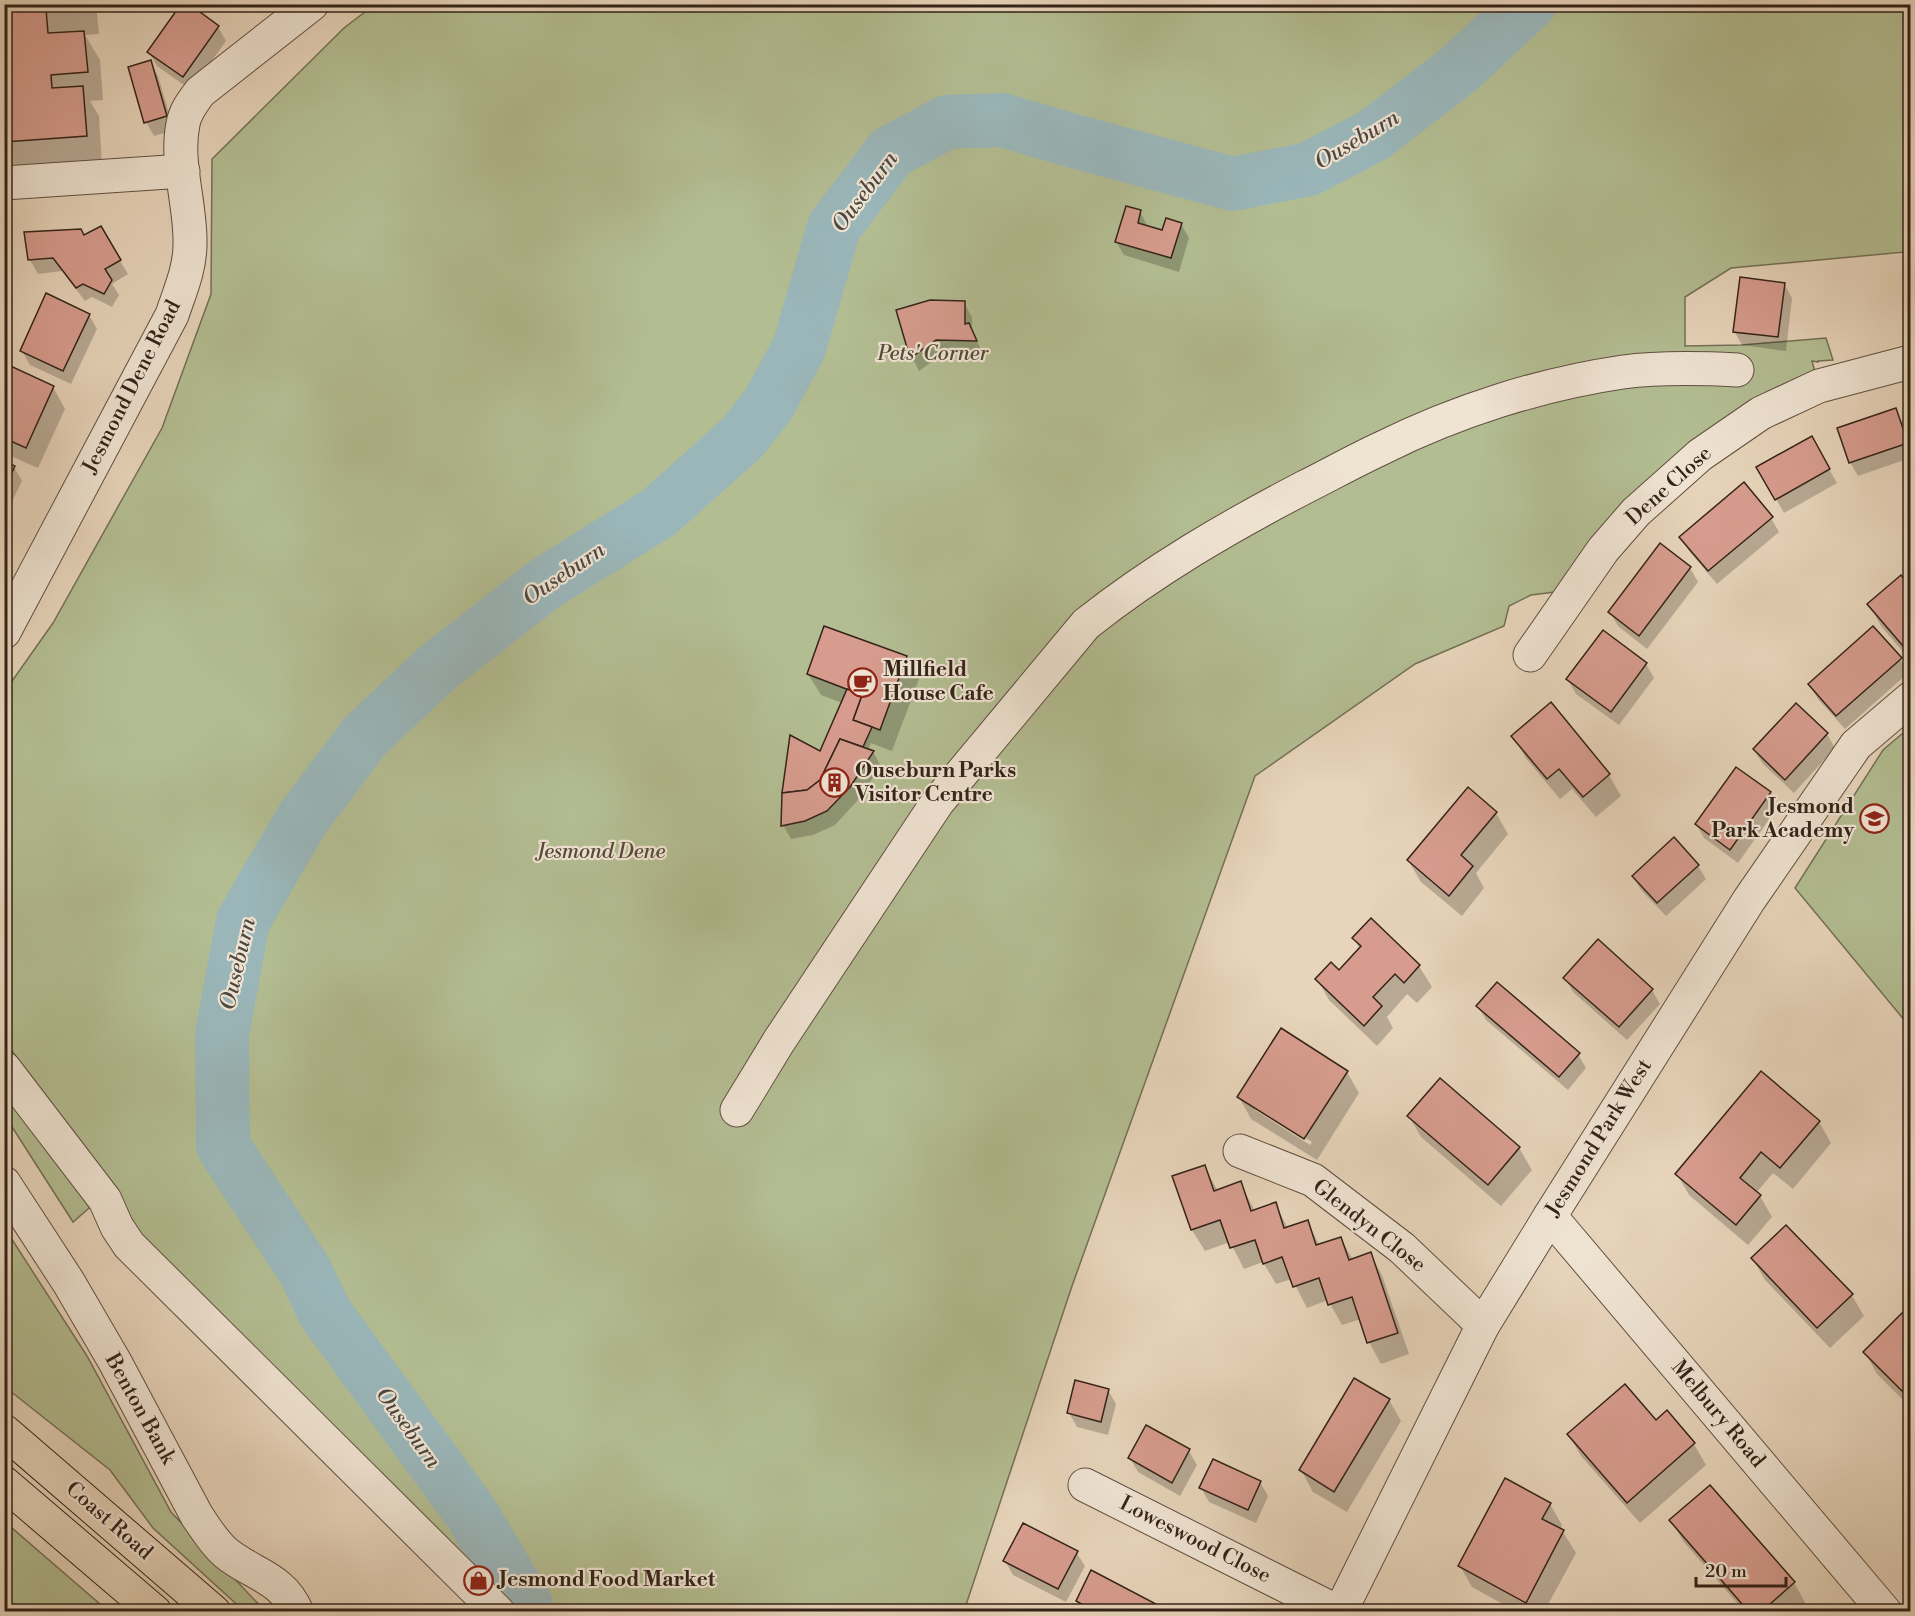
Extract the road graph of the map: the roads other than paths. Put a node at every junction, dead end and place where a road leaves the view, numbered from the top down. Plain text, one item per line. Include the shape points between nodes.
1 (312, 4) edge
2 (279, 15) edge
3 (183, 171) junction
4 (4, 183) edge
5 (1911, 362) edge
6 (1737, 369) dead end
7 (14, 591) edge
8 (4, 632) edge
9 (1530, 655) dead end
10 (1911, 699) edge
11 (4, 1068) edge
12 (737, 1110) dead end
13 (1240, 1151) dead end
14 (4, 1183) edge
15 (1550, 1216) junction
16 (1483, 1325) junction
17 (4, 1431) edge
18 (4, 1483) edge
19 (1085, 1485) dead end
20 (154, 1611) edge
21 (214, 1611) edge
22 (297, 1611) edge
23 (498, 1611) edge
24 (1339, 1611) edge
25 (1885, 1611) edge

1 - 2 street, Jesmond Dene Road
2 - 3 street, Jesmond Dene Road via 189,107 181,143
3 - 4 street
3 - 7 street, Jesmond Dene Road via 190,245 188,271 172,315
5 - 9 street, Dene Close via 1819,386 1761,413 1700,455 1636,512 1603,550
6 - 12 street via 1625,372 1547,387 1465,413 1384,447 1249,516 1115,601 1086,624 938,803
7 - 8 street, Jesmond Dene Road
10 - 15 street, Jesmond Park West via 1856,746 1749,900
11 - 23 street via 105,1200 129,1245
13 - 16 street, Glendyn Close via 1313,1180 1402,1248
14 - 22 street, Benton Bank via 115,1362 197,1516 225,1551 280,1586
15 - 16 street, Jesmond Park West
15 - 25 street, Melbury Road
16 - 24 street, Jesmond Park West
17 - 21 highway, Coast Road
18 - 20 highway, Coast Road
19 - 24 street, Loweswood Close

